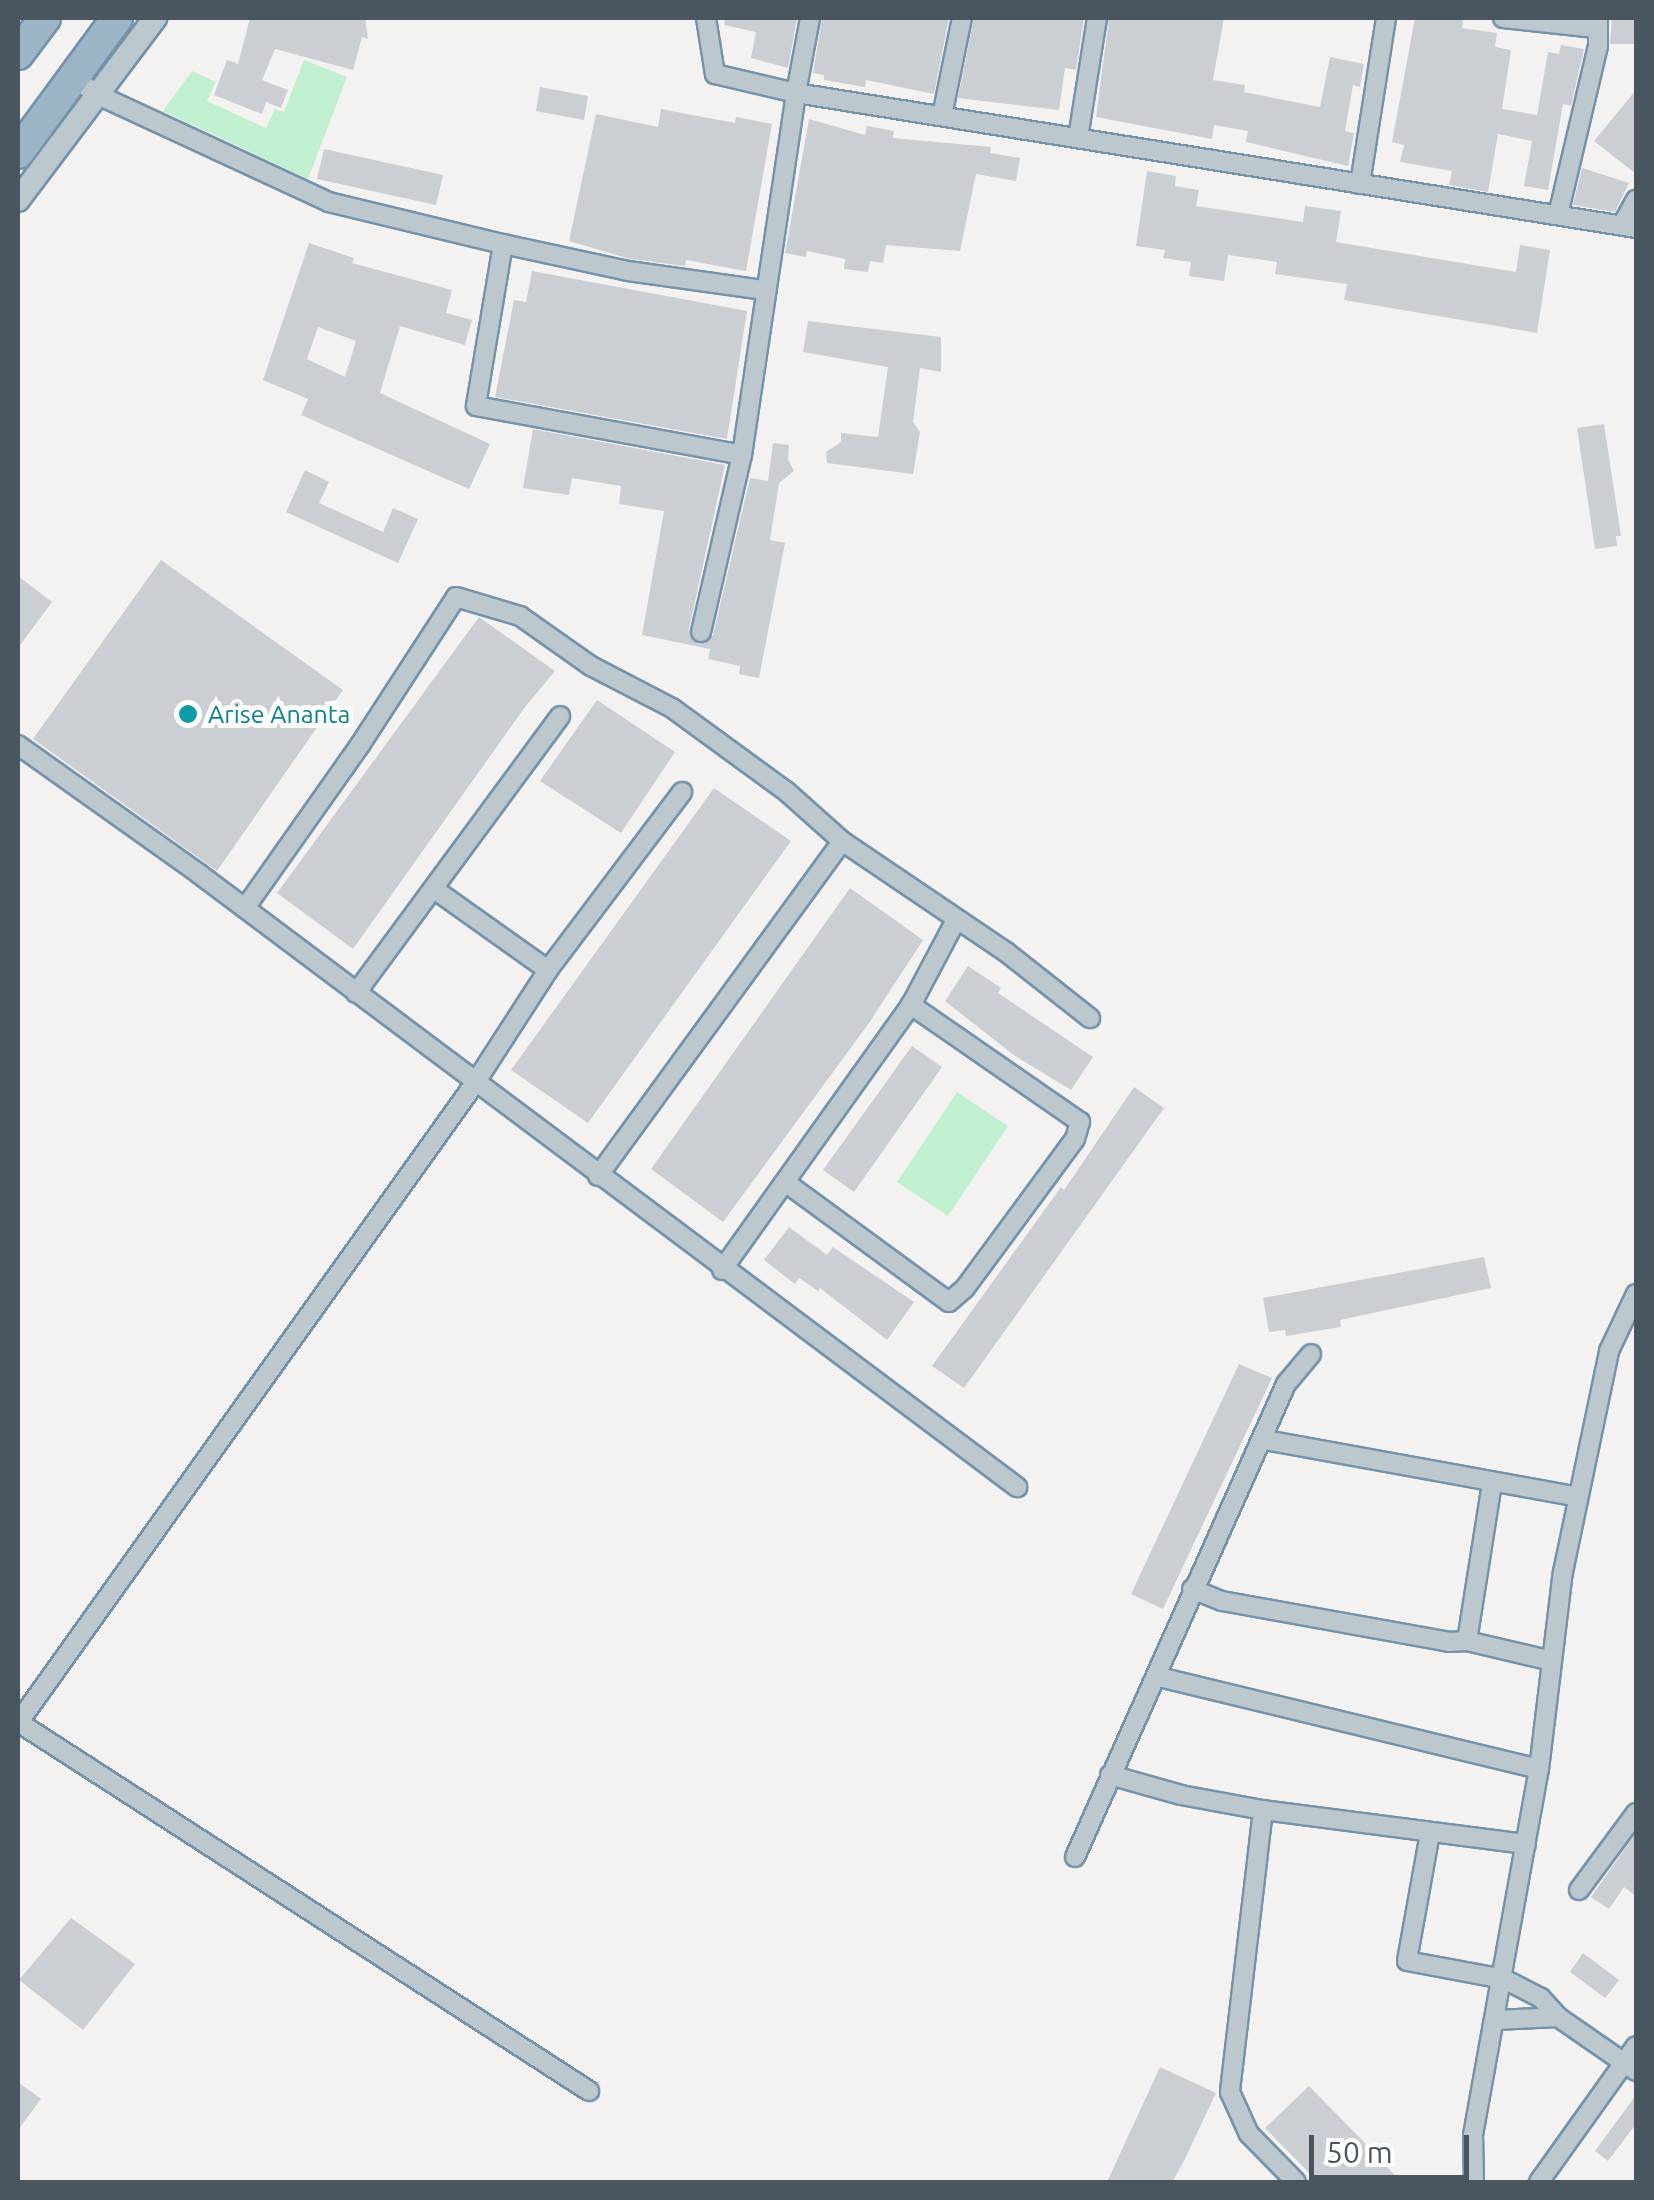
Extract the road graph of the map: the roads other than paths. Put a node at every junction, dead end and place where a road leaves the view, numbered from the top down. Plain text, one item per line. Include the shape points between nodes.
1 (118, 18) edge
2 (155, 18) edge
3 (706, 18) edge
4 (810, 18) edge
5 (962, 18) edge
6 (1097, 18) edge
7 (1386, 18) edge
8 (1503, 18) edge
9 (1597, 23) edge
10 (85, 86) junction
11 (796, 92) junction
12 (942, 116) junction
13 (1078, 138) junction
14 (18, 153) edge
15 (1360, 184) junction
16 (18, 200) edge
17 (1636, 200) edge
18 (1558, 215) junction
19 (1629, 227) edge
20 (503, 244) junction
21 (763, 290) junction
22 (742, 454) junction
23 (701, 632) dead end
24 (560, 716) dead end
25 (18, 745) edge
26 (682, 792) dead end
27 (842, 841) junction
28 (434, 889) junction
29 (244, 908) junction
30 (956, 920) junction
31 (548, 970) junction
32 (356, 993) junction
33 (912, 1005) junction
34 (1090, 1018) dead end
35 (475, 1083) junction
36 (598, 1176) junction
37 (785, 1182) junction
38 (722, 1270) junction
39 (1636, 1294) edge
40 (1311, 1354) dead end
41 (1265, 1440) junction
42 (1492, 1483) junction
43 (1017, 1487) dead end
44 (1578, 1497) junction
45 (1192, 1590) junction
46 (1466, 1641) junction
47 (1552, 1660) junction
48 (1159, 1677) junction
49 (18, 1722) edge
50 (1540, 1769) junction
51 (1110, 1776) junction
52 (1263, 1810) junction
53 (1636, 1813) edge
54 (1430, 1834) junction
55 (1526, 1844) junction
56 (1075, 1857) dead end
57 (1579, 1890) dead end
58 (1504, 1979) junction
59 (1558, 2017) junction
60 (1496, 2020) junction
61 (1636, 2046) edge
62 (1631, 2067) edge
63 (589, 2091) dead end
64 (1296, 2182) edge
65 (1474, 2182) edge
66 (1539, 2182) edge

1 - 10 highway
2 - 10 street
3 - 11 street via 715,74
4 - 11 street
5 - 12 street
6 - 13 street
7 - 15 street
8 - 9 street
9 - 18 street via 1598,46
10 - 14 highway
10 - 16 street
10 - 20 street via 328,202
11 - 12 street
11 - 21 street
12 - 13 street
13 - 15 street
15 - 18 street
17 - 19 street
18 - 19 street
20 - 21 street
20 - 22 street via 476,406
21 - 22 street
22 - 23 street
24 - 28 street
25 - 29 street
26 - 31 street
27 - 29 street via 672,708 590,666 520,616 456,598
27 - 30 street
27 - 36 street
28 - 31 street
28 - 32 street
29 - 32 street
30 - 33 street
30 - 34 street
31 - 35 street
32 - 35 street
33 - 37 street
33 - 37 street via 1080,1122 1075,1138 949,1302
35 - 36 street
35 - 49 street
36 - 38 street
37 - 38 street
38 - 43 street
39 - 44 street via 1610,1351
40 - 41 street via 1286,1384
41 - 42 street
41 - 45 street
42 - 44 street
42 - 46 street
44 - 47 street
45 - 46 street via 1222,1601
45 - 48 street
46 - 47 street
47 - 50 street
48 - 50 street
48 - 51 street via 1146,1689
49 - 63 street
50 - 55 street
51 - 52 street
51 - 56 street
52 - 54 street
52 - 64 street via 1230,2092 1249,2134
53 - 57 street
54 - 55 street
54 - 58 street via 1407,1960
55 - 58 street
58 - 59 street via 1542,1998
58 - 60 street
59 - 60 street
59 - 62 street
60 - 65 street via 1473,2135
61 - 62 street
62 - 66 street

